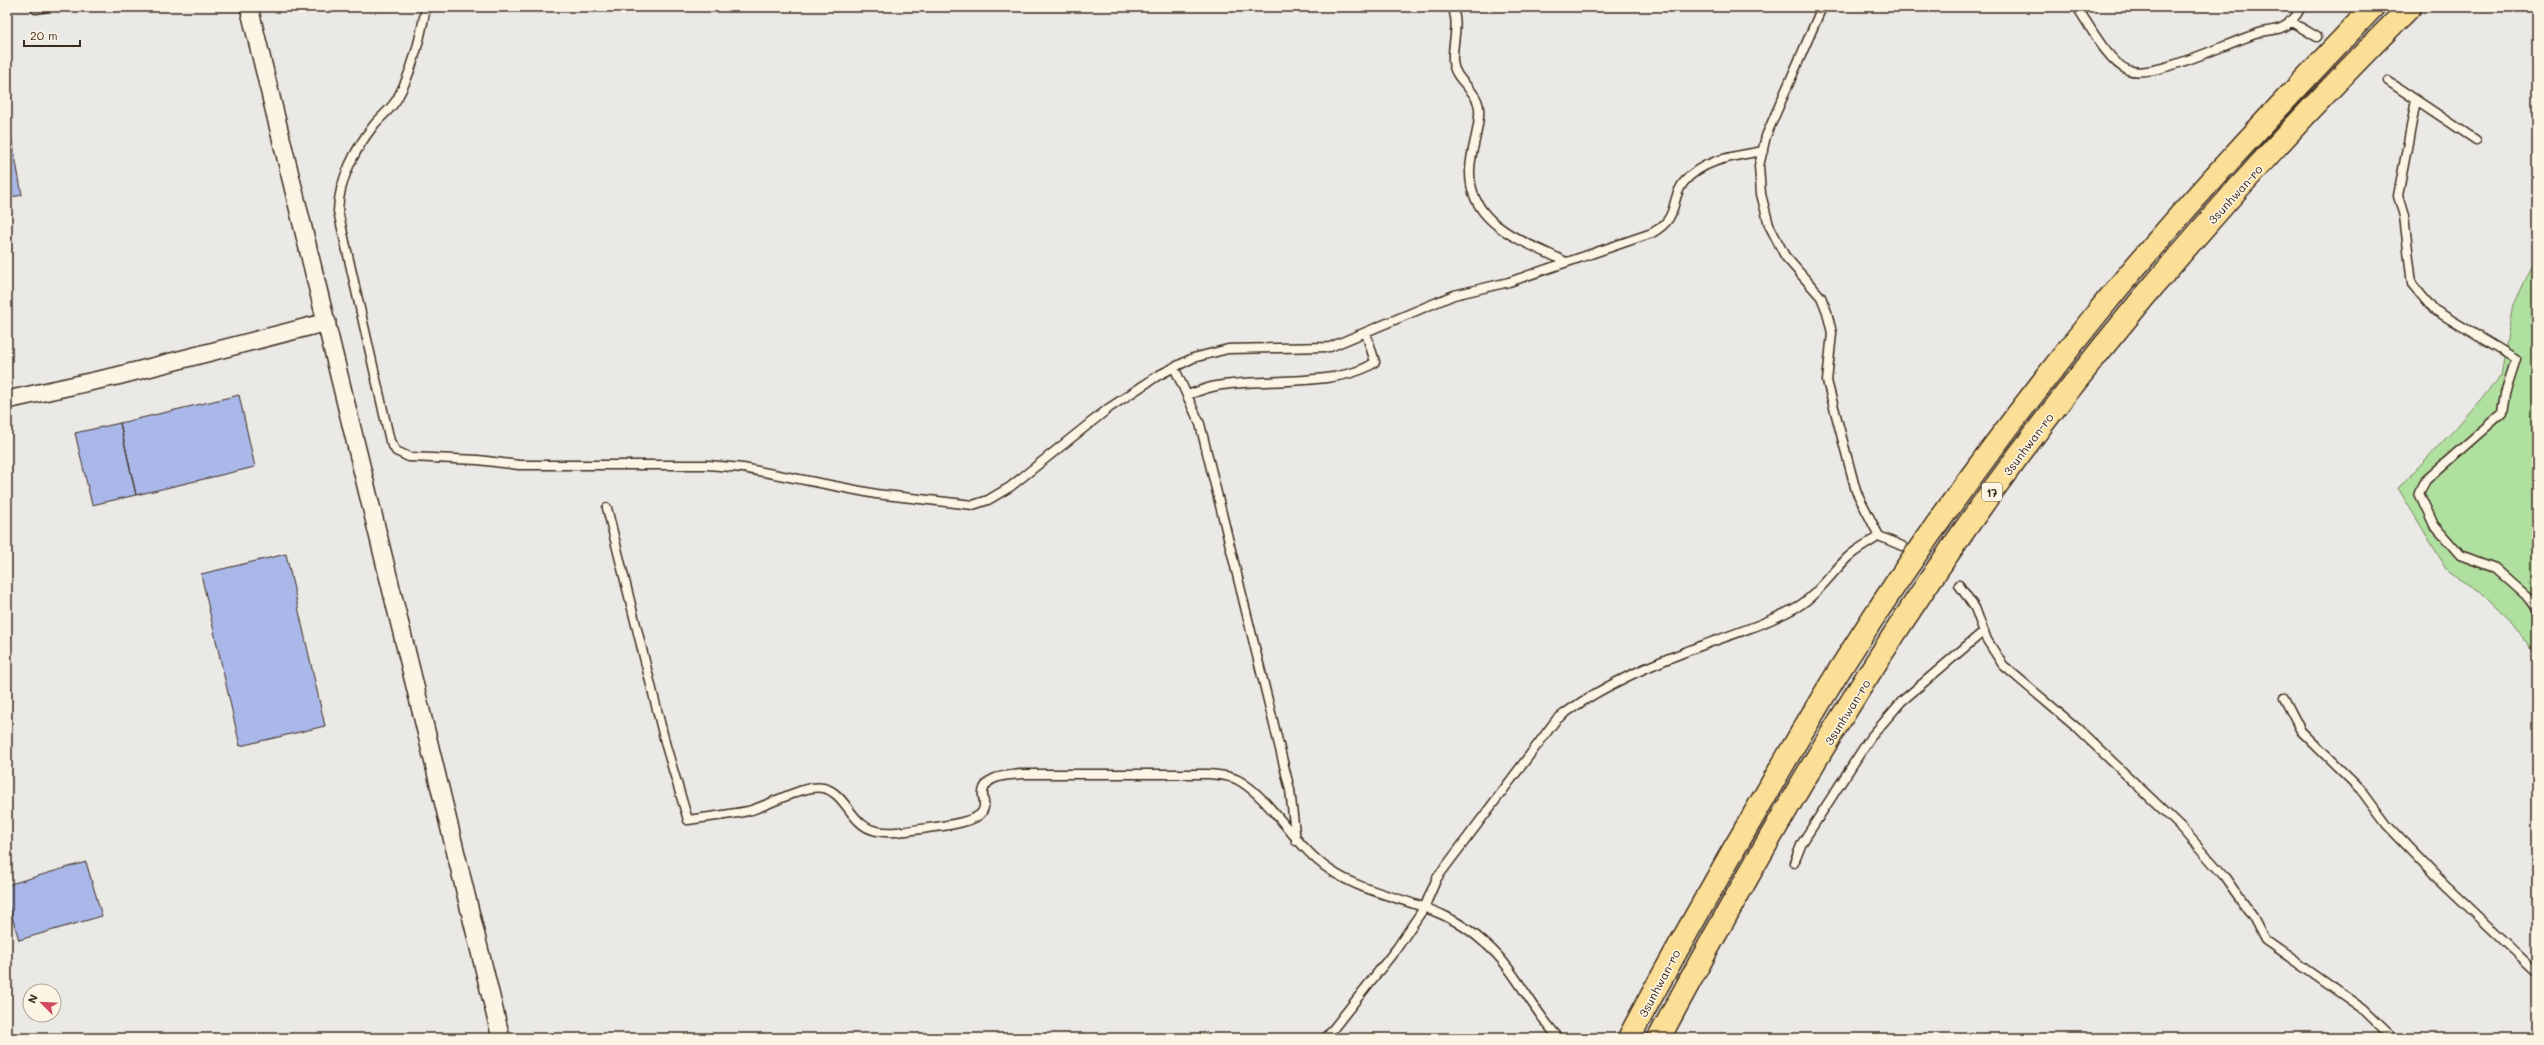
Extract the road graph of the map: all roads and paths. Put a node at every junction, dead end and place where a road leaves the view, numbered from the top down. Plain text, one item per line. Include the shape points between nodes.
1 (36, 7) edge
2 (47, 7) edge
3 (249, 7) edge
4 (426, 7) edge
5 (1452, 7) edge
6 (1822, 7) edge
7 (2077, 7) edge
8 (2301, 7) edge
9 (2373, 7) edge
10 (2410, 7) edge
11 (2290, 21) junction
12 (2317, 37) dead end
13 (2388, 81) dead end
14 (2416, 100) junction
15 (2476, 140) dead end
16 (1763, 151) junction
17 (1566, 262) junction
18 (327, 322) junction
19 (1366, 334) junction
20 (1174, 367) junction
21 (1186, 394) junction
22 (7, 400) edge
23 (607, 508) dead end
24 (1879, 536) junction
25 (1902, 546) dead end
26 (1959, 586) dead end
27 (2537, 609) edge
28 (1984, 631) junction
29 (2284, 698) dead end
30 (1296, 840) junction
31 (1794, 863) dead end
32 (1424, 908) junction
33 (2537, 972) edge
34 (501, 1038) edge
35 (1326, 1038) edge
36 (1559, 1038) edge
37 (1630, 1038) edge
38 (1659, 1038) edge
39 (2393, 1038) edge

1 - 2 lane
3 - 18 street
4 - 20 lane via 421,36 398,98 373,126 339,190 338,211 390,441 396,451 409,457 478,460 519,465 708,465 743,468 876,494 973,505 988,500 1010,487 1109,408
5 - 17 lane via 1456,28 1453,62 1457,73 1475,94 1479,108 1470,171 1473,198 1482,213 1497,226
6 - 16 lane via 1766,136
7 - 11 lane via 2113,60 2130,71 2142,72 2184,61 2260,32 2282,28
8 - 11 lane
9 - 37 highway, 3sunhwan-ro / 17 via 2201,192 2100,310 2010,425 1923,544 1852,649 1663,973
10 - 38 highway, 3sunhwan-ro / 17 via 2288,134 2170,266 2072,385 1989,496 1853,701 1711,940
11 - 12 lane
13 - 14 lane
14 - 15 lane
14 - 27 lane via 2398,196 2404,216 2412,284 2433,309 2516,359 2505,393 2502,413 2426,480 2418,493 2434,525 2460,555 2495,568 2530,599
16 - 17 lane via 1720,159 1698,170 1683,183 1672,215 1662,227
16 - 24 lane via 1759,166 1761,194 1770,225 1785,256 1821,297 1827,312 1832,333 1827,382 1856,491
17 - 19 lane via 1509,282 1454,295
18 - 22 street via 117,376
18 - 34 street
19 - 20 lane via 1330,347 1228,349 1193,358
19 - 21 lane via 1375,362 1370,366 1336,376 1216,386
20 - 21 lane
21 - 30 lane via 1200,424 1290,790
23 - 30 lane via 666,746 688,820 748,811 810,789 822,788 830,790 858,821 874,831 928,828 973,820 982,812 985,803 983,791 987,783 997,777 1021,774 1209,774 1230,776 1248,787
24 - 25 lane
24 - 32 lane via 1848,557 1817,591 1798,606 1760,625 1684,653 1609,687 1556,720 1437,878
26 - 28 lane via 1975,608
28 - 31 lane via 1902,700 1870,738 1802,843
28 - 39 lane via 2003,665 2077,728 2182,828 2224,876 2253,917 2265,940 2363,1009
29 - 33 lane via 2301,731 2361,790 2386,825
30 - 32 lane via 1306,852 1347,881
32 - 35 lane via 1397,948
32 - 36 lane via 1445,916 1488,946 1509,971 1544,1022

